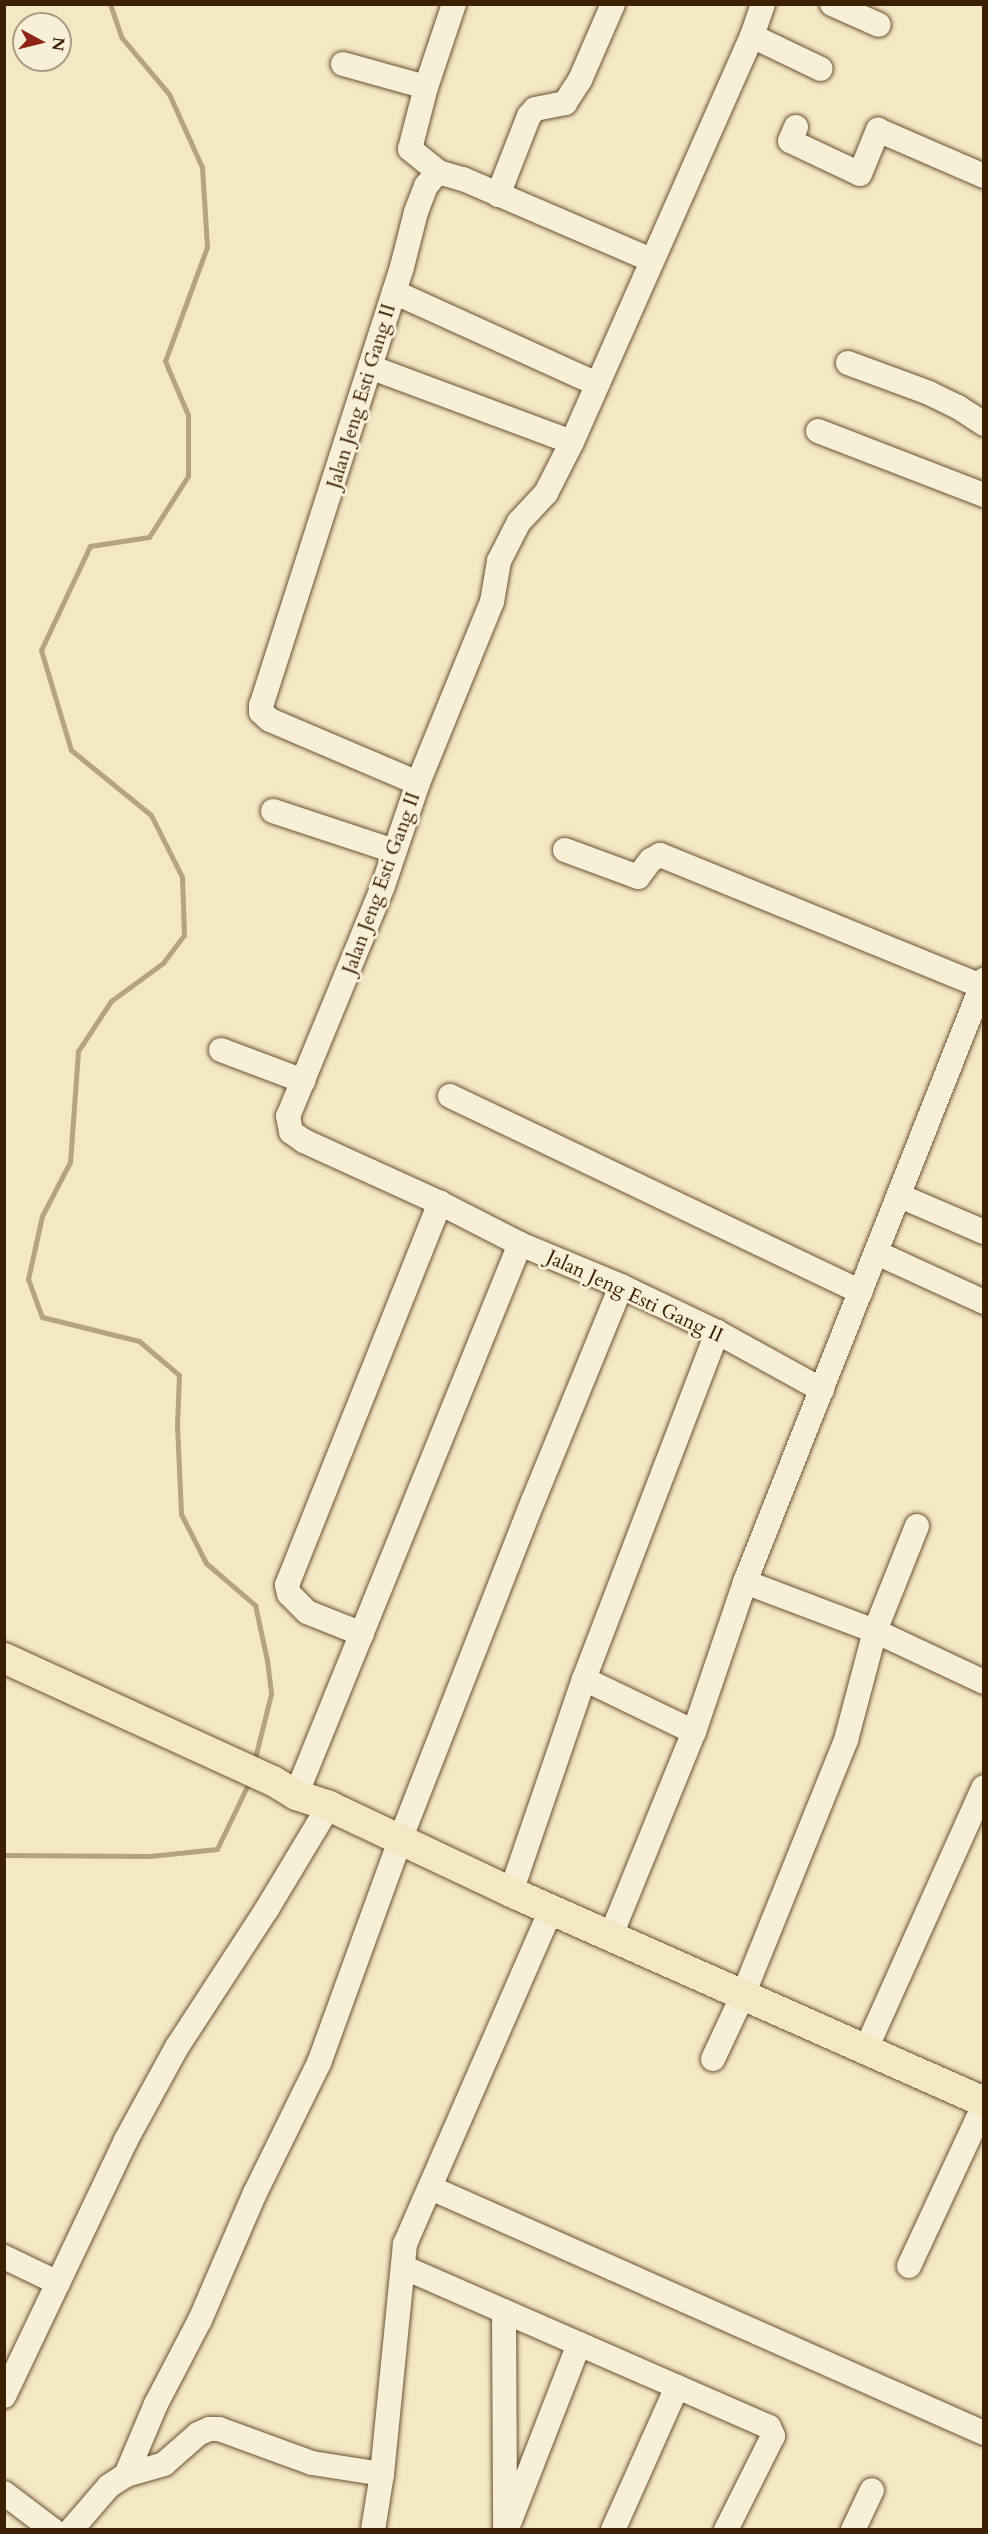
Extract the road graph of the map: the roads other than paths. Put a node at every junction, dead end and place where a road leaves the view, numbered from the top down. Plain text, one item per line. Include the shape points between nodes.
1 (454, 4) edge
2 (613, 4) edge
3 (763, 4) edge
4 (832, 4) edge
5 (879, 25) dead end
6 (752, 36) junction
7 (343, 64) dead end
8 (821, 69) dead end
9 (426, 87) junction
10 (796, 127) dead end
11 (438, 172) junction
12 (984, 176) edge
13 (498, 195) junction
14 (651, 260) junction
15 (394, 292) junction
16 (848, 363) dead end
17 (370, 367) junction
18 (597, 384) junction
19 (984, 424) edge
20 (818, 431) dead end
21 (572, 442) junction
22 (984, 495) edge
23 (418, 783) junction
24 (273, 811) dead end
25 (565, 850) dead end
26 (394, 851) junction
27 (982, 983) edge
28 (221, 1050) dead end
29 (303, 1081) junction
30 (450, 1095) dead end
31 (900, 1196) junction
32 (440, 1203) junction
33 (984, 1233) edge
34 (520, 1244) junction
35 (877, 1253) junction
36 (621, 1286) junction
37 (861, 1292) junction
38 (984, 1302) edge
39 (717, 1332) junction
40 (822, 1390) junction
41 (917, 1526) dead end
42 (745, 1582) junction
43 (875, 1631) junction
44 (362, 1634) junction
45 (4, 1658) edge
46 (584, 1679) junction
47 (984, 1682) edge
48 (694, 1732) junction
49 (984, 1787) edge
50 (284, 1788) junction
51 (328, 1806) junction
52 (400, 1840) junction
53 (511, 1892) junction
54 (551, 1910) junction
55 (611, 1935) junction
56 (743, 1995) junction
57 (866, 2049) junction
58 (713, 2060) dead end
59 (984, 2103) edge
60 (431, 2188) junction
61 (4, 2257) edge
62 (909, 2266) dead end
63 (403, 2267) junction
64 (58, 2283) junction
65 (504, 2311) junction
66 (579, 2344) junction
67 (677, 2386) junction
68 (4, 2396) edge
69 (984, 2433) edge
70 (382, 2474) junction
71 (126, 2475) junction
72 (872, 2490) dead end
73 (4, 2493) edge
74 (53, 2529) edge
75 (71, 2529) edge
76 (374, 2529) edge
77 (506, 2529) edge
78 (613, 2529) edge
79 (726, 2529) edge
80 (853, 2529) edge

1 - 9 street
2 - 13 street via 580,80 565,103 535,109 529,116
3 - 6 street
4 - 5 street
6 - 8 street
6 - 14 street
7 - 9 street
9 - 11 street via 410,149
10 - 12 street via 790,141 860,174 878,130
11 - 13 street via 463,178
11 - 15 street, Jalan Jeng Esti Gang II via 426,186 416,212
13 - 14 street
14 - 18 street
15 - 17 street, Jalan Jeng Esti Gang II
15 - 18 street
16 - 19 street via 929,393
17 - 21 street
17 - 23 street, Jalan Jeng Esti Gang II via 261,712 280,725
18 - 21 street
20 - 22 street
21 - 23 street via 546,492 519,522 499,561 492,602
23 - 26 street, Jalan Jeng Esti Gang II
24 - 26 street
25 - 27 street via 638,878 651,860 660,855
26 - 29 street, Jalan Jeng Esti Gang II
27 - 31 street
28 - 29 street
29 - 32 street, Jalan Jeng Esti Gang II via 288,1116 291,1132
30 - 37 street
31 - 33 street
31 - 35 street
32 - 34 street, Jalan Jeng Esti Gang II
32 - 44 street via 287,1585 289,1594 307,1612
34 - 36 street, Jalan Jeng Esti Gang II
34 - 44 street
35 - 37 street
35 - 38 street
36 - 39 street, Jalan Jeng Esti Gang II
36 - 52 street
37 - 40 street
39 - 40 street, Jalan Jeng Esti Gang II
39 - 46 street
40 - 42 street
41 - 43 street
42 - 43 street
42 - 48 street
43 - 47 street
43 - 56 street via 846,1740
44 - 50 street
45 - 50 main road
46 - 48 street
46 - 53 street
48 - 55 street
49 - 57 street
50 - 51 main road
51 - 52 main road
51 - 64 street via 177,2047 126,2140
52 - 53 main road
52 - 71 street via 319,2063
53 - 54 main road
54 - 55 main road
54 - 60 street
55 - 56 main road
56 - 57 main road
56 - 58 street
57 - 59 main road
59 - 62 street
60 - 63 street via 405,2244
60 - 69 street
61 - 64 street
63 - 65 street
63 - 70 street
64 - 68 street
65 - 66 street
65 - 77 street
66 - 67 street
66 - 77 street
67 - 78 street
67 - 79 street via 772,2431 773,2436
70 - 71 street via 312,2463 219,2428 203,2430 164,2464
70 - 76 street
71 - 75 street via 103,2491
72 - 80 street
73 - 74 street

